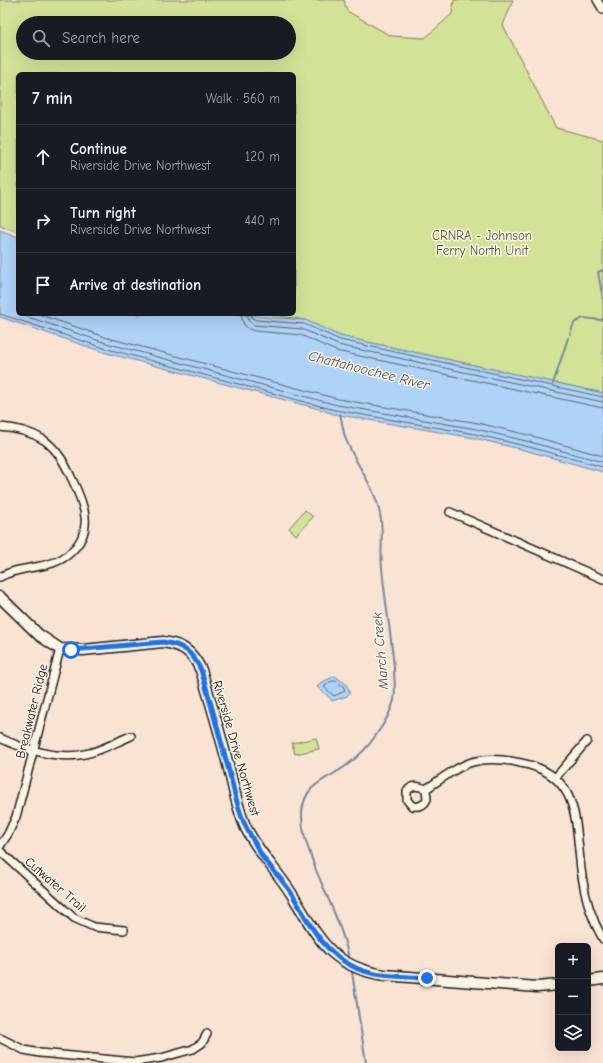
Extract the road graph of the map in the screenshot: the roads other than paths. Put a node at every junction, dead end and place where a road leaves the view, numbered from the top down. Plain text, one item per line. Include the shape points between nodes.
1 (597, 0) edge
2 (603, 10) edge
3 (0, 427) edge
4 (450, 512) dead end
5 (0, 577) edge
6 (603, 579) edge
7 (0, 597) edge
8 (60, 649) junction
9 (131, 736) dead end
10 (0, 738) edge
11 (588, 741) dead end
12 (34, 749) junction
13 (555, 778) junction
14 (426, 789) dead end
15 (0, 846) edge
16 (0, 851) edge
17 (124, 930) dead end
18 (603, 939) edge
19 (603, 979) edge
20 (591, 981) edge
21 (555, 984) edge
22 (207, 1034) dead end
23 (0, 1038) edge

1 - 2 street
3 - 5 street via 29,433 44,440 55,450 64,462 82,500 86,519 79,542 61,560
4 - 6 street
7 - 8 street via 39,635
8 - 12 street, Breakwater Ridge
8 - 21 street, Riverside Drive Northwest via 83,650 163,642 175,644 195,658 201,670 236,799 247,829 263,856 290,891 316,936 344,962 370,973 384,975 537,987
9 - 12 street via 84,755 57,755
10 - 12 street
11 - 13 street
12 - 15 street, Breakwater Ridge via 16,817
13 - 14 street via 525,764 502,759 485,759 458,768
13 - 18 street via 566,791 573,806 587,900
16 - 17 street, Cutwater Trail via 74,918 94,927
19 - 20 street
22 - 23 street via 202,1043 193,1049 135,1062 40,1053 24,1050

